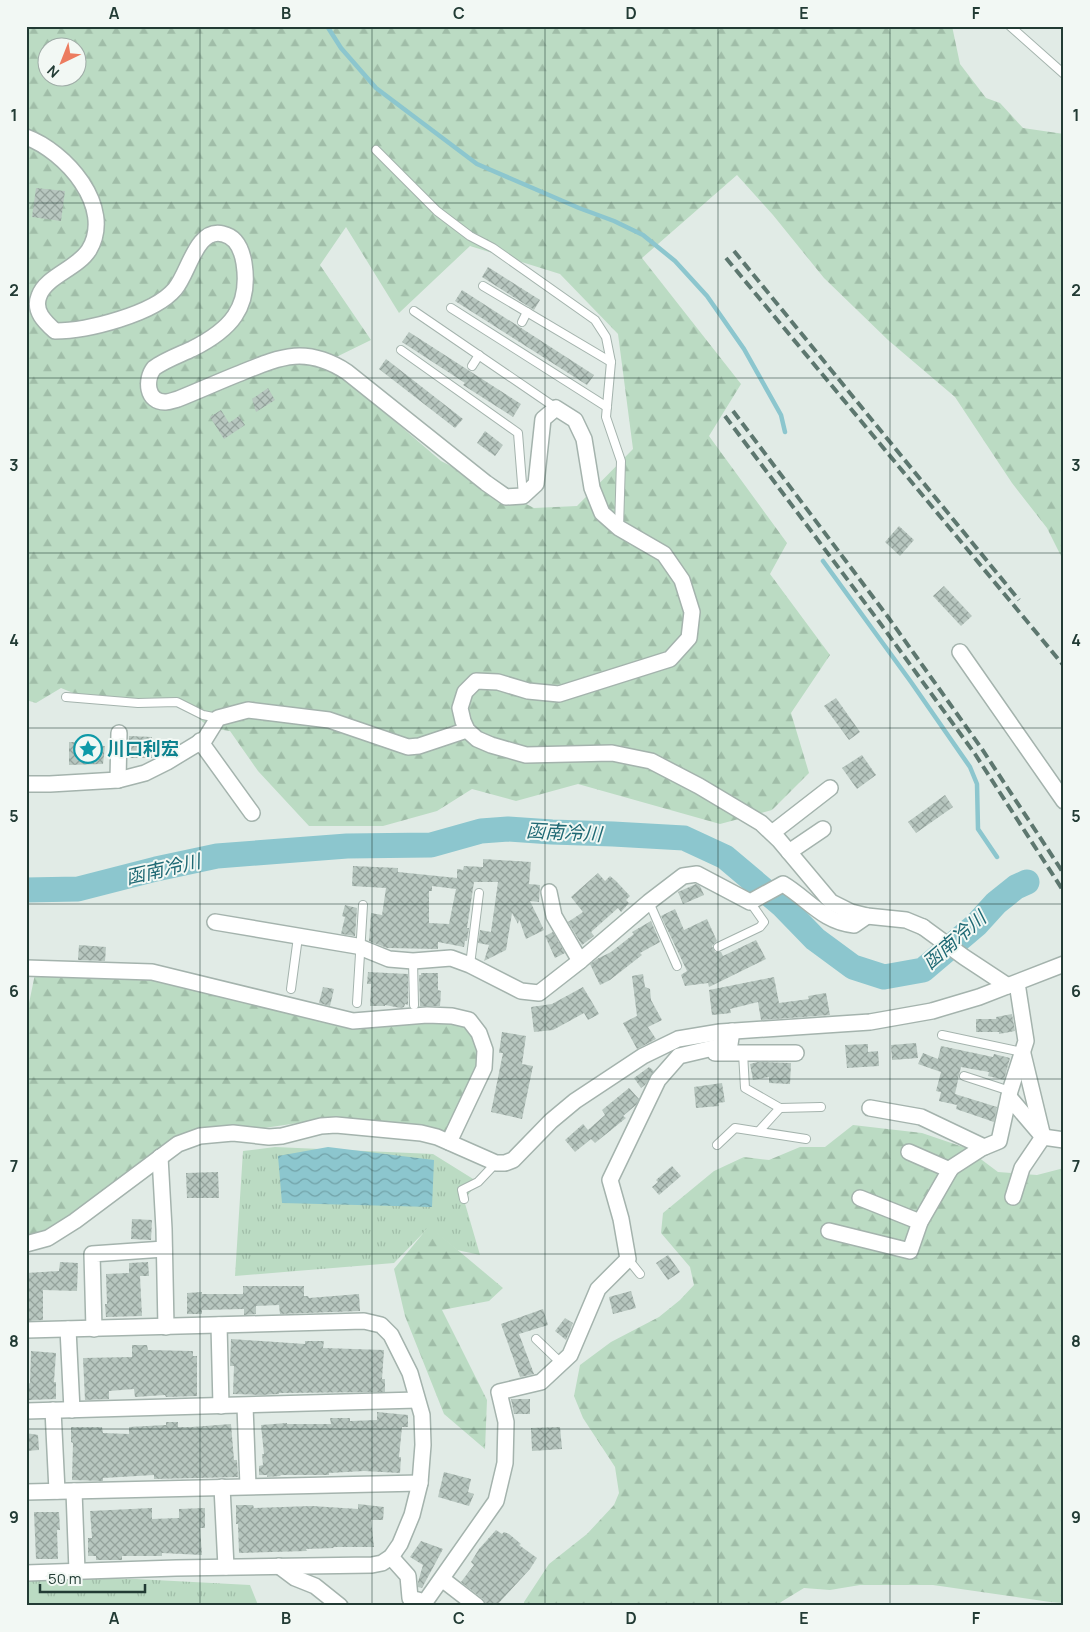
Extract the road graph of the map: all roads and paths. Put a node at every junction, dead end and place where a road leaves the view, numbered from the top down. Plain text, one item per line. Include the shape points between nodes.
1 (1010, 26) edge
2 (1064, 74) edge
3 (26, 137) edge
4 (376, 150) dead end
5 (483, 286) dead end
6 (451, 308) dead end
7 (414, 311) dead end
8 (527, 312) junction
9 (522, 322) dead end
10 (400, 350) dead end
11 (479, 355) junction
12 (611, 362) junction
13 (472, 366) dead end
14 (607, 407) junction
15 (556, 408) junction
16 (523, 496) junction
17 (619, 528) junction
18 (960, 652) dead end
19 (66, 697) dead end
20 (218, 718) junction
21 (467, 730) junction
22 (119, 733) dead end
23 (200, 741) junction
24 (118, 780) junction
25 (26, 784) edge
26 (830, 788) dead end
27 (1064, 801) edge
28 (252, 813) dead end
29 (823, 829) dead end
30 (772, 833) junction
31 (789, 852) junction
32 (549, 892) dead end
33 (479, 893) dead end
34 (649, 902) junction
35 (750, 902) junction
36 (364, 905) dead end
37 (867, 916) junction
38 (215, 922) dead end
39 (298, 937) junction
40 (718, 947) dead end
41 (361, 948) junction
42 (413, 961) junction
43 (580, 961) junction
44 (1064, 964) edge
45 (470, 965) junction
46 (677, 966) dead end
47 (26, 968) edge
48 (1012, 984) junction
49 (290, 989) dead end
50 (357, 1003) dead end
51 (414, 1005) dead end
52 (732, 1031) junction
53 (942, 1035) dead end
54 (1022, 1052) junction
55 (691, 1053) junction
56 (743, 1053) junction
57 (796, 1053) dead end
58 (964, 1076) dead end
59 (1010, 1094) junction
60 (821, 1107) dead end
61 (780, 1108) junction
62 (870, 1108) dead end
63 (759, 1132) junction
64 (1043, 1137) junction
65 (806, 1139) dead end
66 (1064, 1140) edge
67 (449, 1142) junction
68 (717, 1144) dead end
69 (984, 1147) junction
70 (909, 1152) dead end
71 (160, 1157) junction
72 (496, 1163) junction
73 (950, 1170) junction
74 (1013, 1197) dead end
75 (860, 1198) dead end
76 (464, 1200) dead end
77 (920, 1222) junction
78 (830, 1231) dead end
79 (26, 1244) edge
80 (164, 1249) junction
81 (628, 1259) junction
82 (640, 1274) dead end
83 (219, 1325) junction
84 (166, 1327) junction
85 (94, 1328) junction
86 (68, 1329) junction
87 (26, 1330) edge
88 (536, 1339) dead end
89 (561, 1363) junction
90 (417, 1400) junction
91 (221, 1406) junction
92 (245, 1406) junction
93 (53, 1410) junction
94 (72, 1410) junction
95 (26, 1411) edge
96 (420, 1483) junction
97 (248, 1486) junction
98 (222, 1487) junction
99 (74, 1491) junction
100 (26, 1492) edge
101 (57, 1492) junction
102 (391, 1557) junction
103 (279, 1566) junction
104 (226, 1567) junction
105 (77, 1571) junction
106 (26, 1573) edge
107 (442, 1579) junction
108 (340, 1606) edge
109 (477, 1606) edge

1 - 2 lane
3 - 16 street via 56,154 86,189 94,208 97,228 88,250 78,263 49,282 39,294 39,313 56,331 91,327 161,302 175,290 204,237 225,234 239,246 244,261 241,306 213,337 154,368 147,385 153,397 165,402 178,399 283,357 316,358 346,372 506,497
4 - 12 lane via 437,211 596,320 606,337
5 - 8 lane
6 - 14 lane
7 - 11 lane
8 - 9 lane
8 - 12 lane
10 - 16 lane via 518,433
11 - 13 lane
11 - 15 lane
12 - 14 lane
14 - 17 lane via 606,417 621,461
15 - 16 street via 543,419 536,484
15 - 17 street via 575,420 584,439 592,488 602,513
17 - 21 street via 664,554 682,580 692,612 689,638 670,659 559,694 476,681 465,692 460,708
18 - 27 street
19 - 20 lane via 138,703 177,702 203,715
20 - 21 street via 248,710 330,720 408,747 428,744
20 - 23 street via 205,739
21 - 30 street via 491,745 526,755 612,752 651,760 742,811
22 - 24 street
23 - 24 street via 145,773
23 - 28 street
24 - 25 street
26 - 30 street
29 - 31 street
30 - 31 street
31 - 37 street via 831,902
32 - 43 street via 554,916
33 - 45 lane
34 - 35 street via 683,876 697,874
34 - 43 street
34 - 46 lane
35 - 37 street via 783,884 821,914 840,924 854,925
35 - 40 lane via 764,922 760,928
36 - 41 lane
37 - 48 street via 906,920 923,927 964,957
38 - 39 street
39 - 41 street
39 - 49 lane
41 - 42 street via 389,959
41 - 50 lane
42 - 45 street via 451,958
42 - 51 lane
43 - 45 street via 539,993 521,991
44 - 48 street
47 - 67 street via 152,972 353,1021 427,1015 470,1020 485,1050 484,1068
48 - 52 street via 932,1011 870,1022
48 - 54 street via 1026,1041
52 - 55 street via 730,1044
52 - 72 street via 678,1038 643,1056 551,1121 513,1160
53 - 54 lane
54 - 59 street
54 - 64 street
55 - 56 street
55 - 81 street via 679,1056 658,1080 610,1180 622,1220
56 - 57 street
56 - 61 lane via 745,1088
58 - 59 lane
59 - 64 street
59 - 69 street via 998,1141
60 - 61 lane
61 - 63 lane
62 - 69 street via 921,1117
63 - 65 lane
63 - 68 lane via 735,1128
64 - 66 street
64 - 74 street via 1022,1168
67 - 71 street via 421,1133 336,1125 276,1137 233,1133 200,1136 178,1144
67 - 72 street
69 - 73 street
70 - 73 street
71 - 79 street via 75,1221 48,1238
71 - 80 street
72 - 76 lane via 478,1182 462,1190
73 - 77 street
75 - 77 street
77 - 78 street via 910,1251
80 - 84 street
80 - 85 street via 92,1254
81 - 82 lane
81 - 89 street via 598,1289 570,1355
83 - 84 street
83 - 90 street via 364,1321 381,1325 391,1335 410,1373
83 - 91 street
84 - 85 street
85 - 86 street
86 - 87 street
86 - 94 street
88 - 89 lane
89 - 107 street via 541,1382 500,1392 506,1422 505,1463 496,1501
90 - 92 street
90 - 96 street via 422,1415
91 - 92 street
91 - 94 street
92 - 97 street
93 - 94 street
93 - 95 street
93 - 101 street
96 - 97 street
96 - 102 street via 412,1515
97 - 98 street
98 - 99 street
98 - 104 street
99 - 101 street
99 - 105 street
100 - 101 street
102 - 103 street via 372,1565
102 - 107 street via 408,1576 410,1598 425,1602
103 - 104 street
103 - 108 street via 295,1578 315,1586
104 - 105 street
105 - 106 street
107 - 109 street

